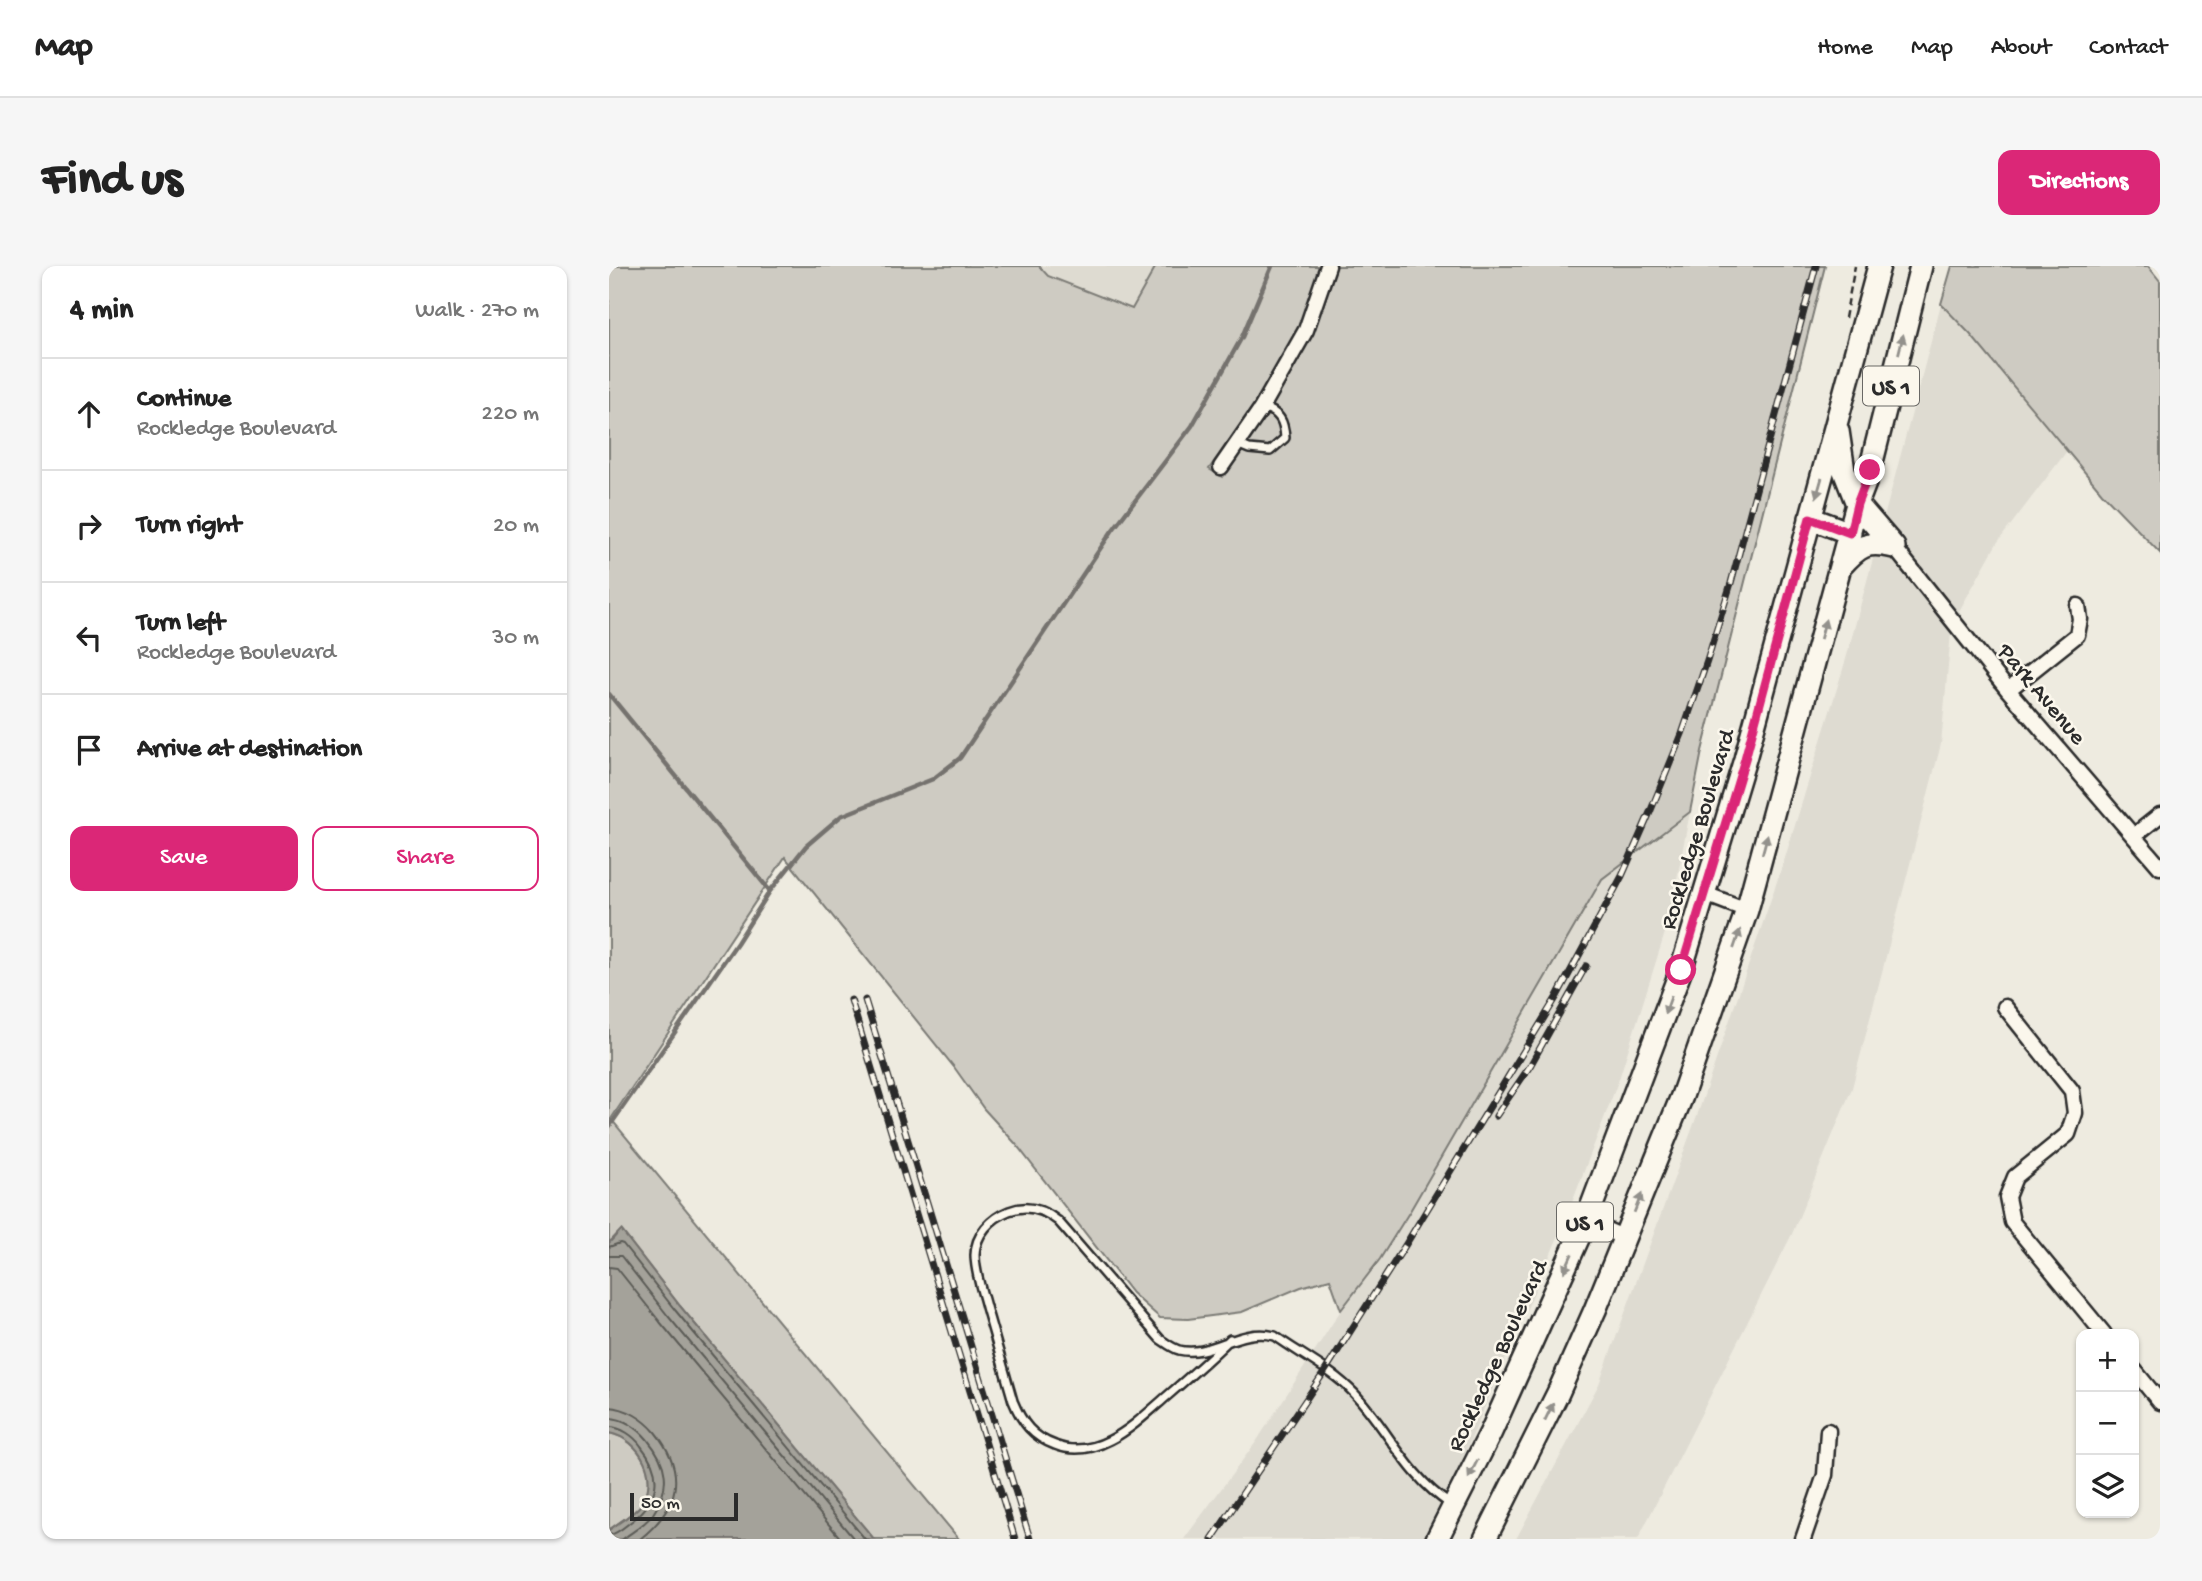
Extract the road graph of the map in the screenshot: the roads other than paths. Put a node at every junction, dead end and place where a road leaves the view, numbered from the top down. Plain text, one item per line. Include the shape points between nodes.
1 (1328, 266) edge
2 (1879, 266) edge
3 (1921, 266) edge
4 (1262, 407) junction
5 (1837, 422) junction
6 (1237, 444) junction
7 (1221, 467) dead end
8 (1857, 504) junction
9 (1810, 518) junction
10 (1850, 533) junction
11 (1894, 547) junction
12 (1840, 567) junction
13 (2078, 606) dead end
14 (2008, 690) junction
15 (2160, 815) edge
16 (2135, 835) junction
17 (2160, 867) edge
18 (1705, 894) junction
19 (1747, 910) junction
20 (2005, 1007) dead end
21 (1586, 1221) junction
22 (1625, 1238) junction
23 (2100, 1329) edge
24 (1230, 1339) junction
25 (2139, 1376) edge
26 (2160, 1402) edge
27 (1828, 1430) dead end
28 (1454, 1506) junction
29 (1437, 1539) edge
30 (1485, 1539) edge
31 (1803, 1539) edge

1 - 4 street via 1306,330
2 - 5 main road, Rockledge Boulevard / US 1
8 -> 3 main road, US 1 via 1870,470
4 - 6 street
4 - 6 lane via 1284,421 1285,438 1270,452
5 - 8 main road via 1845,471
5 -> 9 main road, Rockledge Boulevard / US 1
6 - 7 street
8 - 10 main road, US 1
8 - 11 main road
9 - 10 main road
9 - 18 main road, Rockledge Boulevard / US 1
10 - 12 main road, US 1
11 - 12 main road via 1867,544
11 - 14 street, Park Avenue
19 -> 12 main road, US 1
13 - 14 street via 2077,635
14 - 16 street, Park Avenue
15 - 16 street
16 - 17 street, Park Avenue
18 - 19 street
18 -> 21 main road, Rockledge Boulevard / US 1
22 -> 19 main road, US 1 via 1682,1096
20 - 23 street via 2072,1091 2075,1114 2068,1134 2015,1177 2007,1196 2012,1222
21 - 22 street
21 -> 28 main road, Rockledge Boulevard / US 1
30 -> 22 main road, US 1 via 1565,1380
24 - 24 lane via 1189,1351 1160,1339 1048,1213 1016,1208 990,1221 981,1234 975,1253 978,1277 1013,1401 1032,1433 1047,1442 1080,1451 1108,1442 1142,1418
24 - 28 lane via 1261,1333 1275,1336 1340,1381 1432,1492
25 - 26 street
27 - 31 street via 1825,1475
28 - 29 main road, Rockledge Boulevard / US 1

